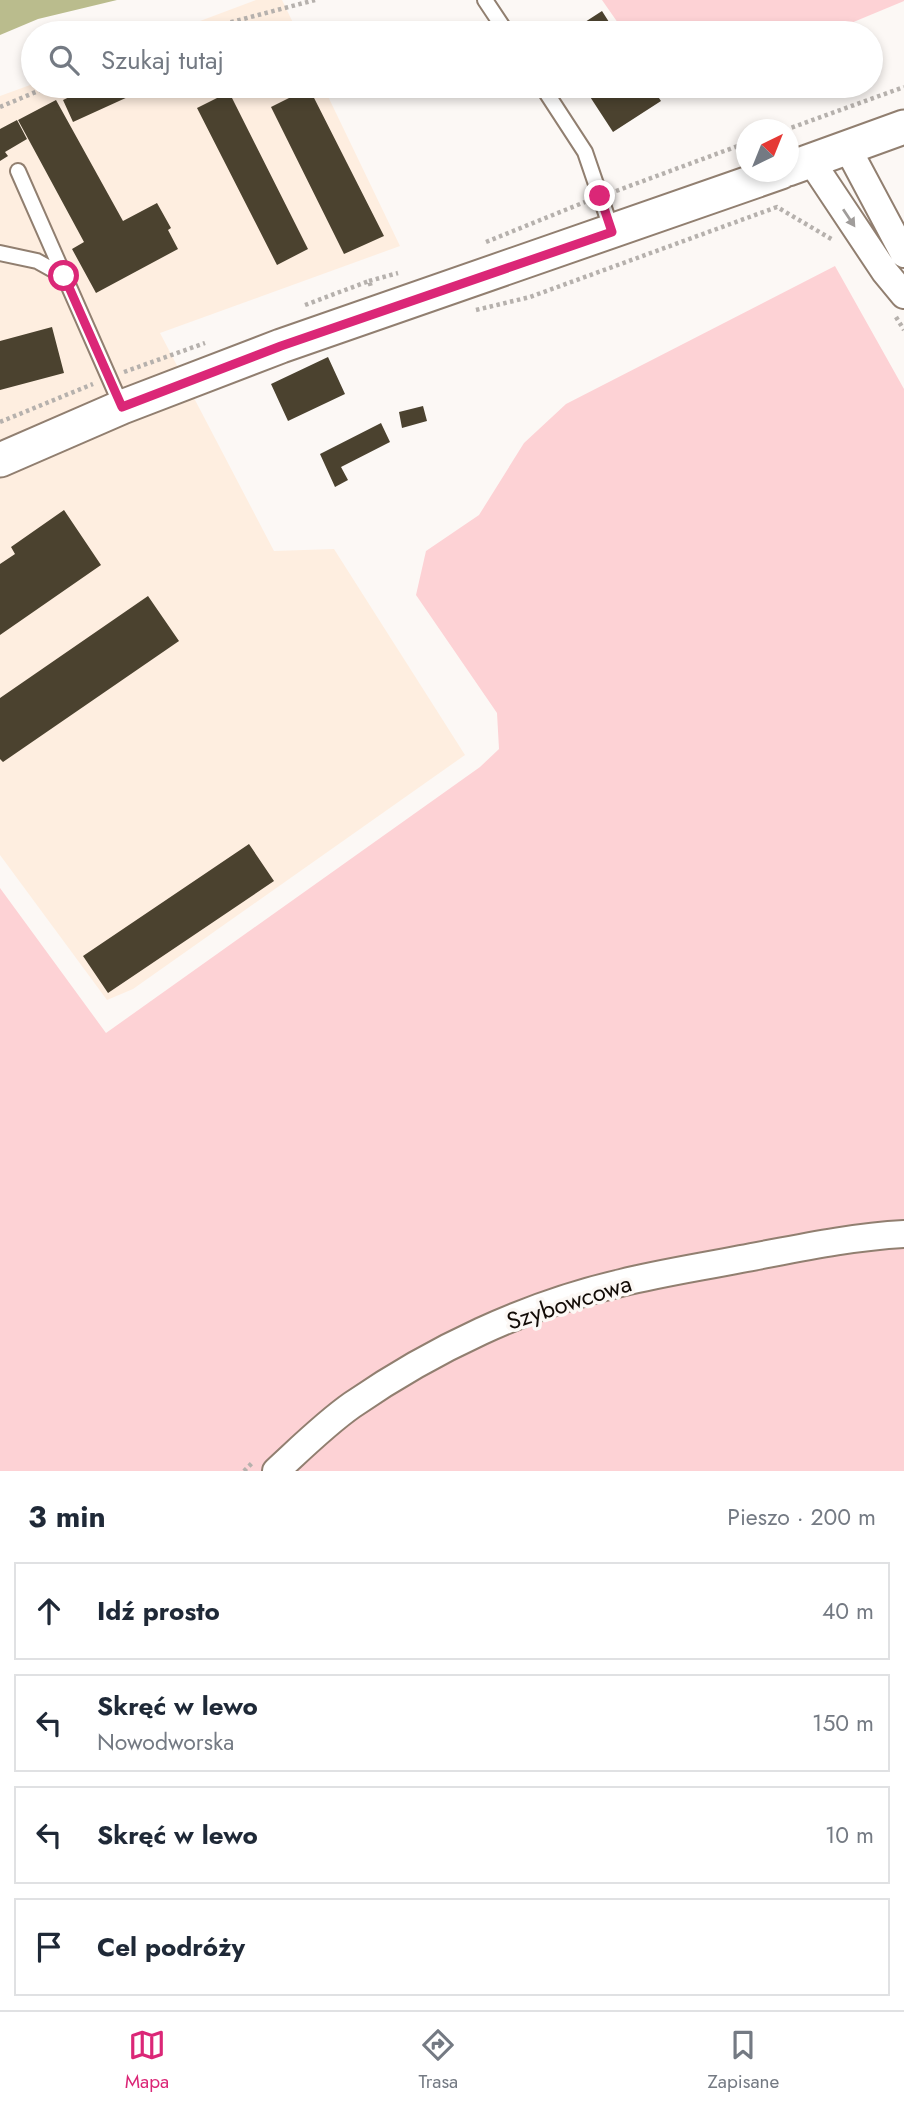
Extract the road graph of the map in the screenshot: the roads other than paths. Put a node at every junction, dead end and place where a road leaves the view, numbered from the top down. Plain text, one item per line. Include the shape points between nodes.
1 (485, 0) edge
2 (499, 21) edge
3 (550, 98) edge
4 (904, 127) edge
5 (848, 149) junction
6 (799, 165) edge
7 (18, 171) dead end
8 (799, 173) edge
9 (752, 182) edge
10 (612, 232) junction
11 (0, 253) edge
12 (904, 254) edge
13 (64, 276) junction
14 (899, 304) edge
15 (122, 407) junction
16 (0, 460) edge
17 (904, 1234) edge
18 (276, 1471) edge

1 - 2 lane
3 - 10 lane via 585,152
4 - 5 street
5 - 6 street
5 - 12 street
7 - 13 lane
8 -> 14 street via 885,272
9 - 10 street
10 - 15 street via 281,346
11 - 13 lane via 37,261
13 - 15 lane
15 - 16 street
17 - 18 street, Szybowcowa via 831,1243 621,1283 562,1299 466,1339 400,1374 349,1407

